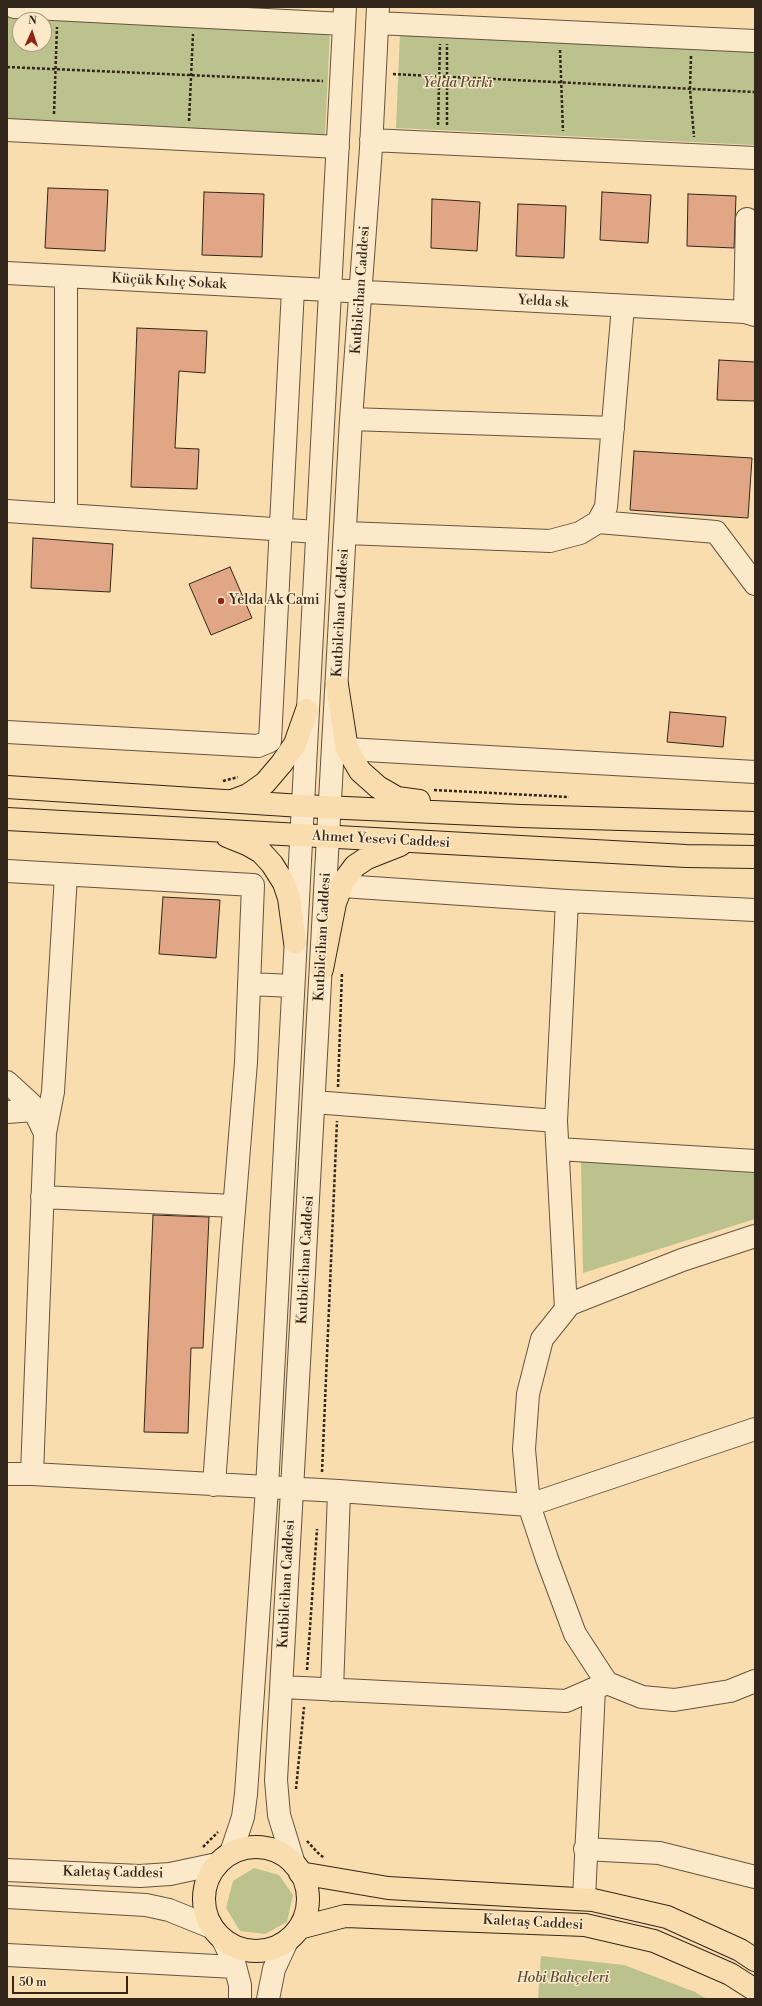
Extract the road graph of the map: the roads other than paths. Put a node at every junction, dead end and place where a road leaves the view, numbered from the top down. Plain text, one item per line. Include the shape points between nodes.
1 (14, 7) edge
2 (103, 10) edge
3 (345, 15) edge
4 (378, 15) edge
5 (755, 41) edge
6 (7, 130) edge
7 (371, 140) junction
8 (338, 147) junction
9 (755, 158) edge
10 (747, 219) dead end
11 (7, 273) edge
12 (750, 275) edge
13 (66, 277) junction
14 (293, 289) junction
15 (330, 292) junction
16 (361, 292) junction
17 (623, 306) junction
18 (750, 314) edge
19 (351, 419) junction
20 (613, 428) junction
21 (7, 511) edge
22 (66, 515) junction
23 (598, 522) junction
24 (280, 530) junction
25 (317, 532) junction
26 (346, 533) junction
27 (755, 584) edge
28 (337, 685) junction
29 (308, 710) junction
30 (7, 732) edge
31 (347, 749) junction
32 (755, 772) edge
33 (7, 787) edge
34 (229, 802) junction
35 (302, 806) junction
36 (330, 807) junction
37 (521, 816) junction
38 (7, 820) edge
39 (755, 823) edge
40 (211, 830) junction
41 (301, 836) junction
42 (329, 838) junction
43 (408, 842) junction
44 (755, 857) edge
45 (7, 871) edge
46 (66, 875) junction
47 (342, 886) junction
48 (567, 901) junction
49 (755, 910) edge
50 (295, 942) junction
51 (332, 966) junction
52 (249, 984) junction
53 (293, 986) junction
54 (7, 1082) edge
55 (314, 1102) junction
56 (34, 1110) junction
57 (7, 1112) edge
58 (556, 1120) junction
59 (45, 1133) junction
60 (558, 1149) junction
61 (755, 1160) edge
62 (42, 1197) junction
63 (234, 1206) junction
64 (755, 1236) edge
65 (566, 1309) junction
66 (755, 1429) edge
67 (7, 1474) edge
68 (32, 1474) junction
69 (214, 1485) junction
70 (267, 1488) junction
71 (293, 1489) junction
72 (330, 1491) junction
73 (529, 1505) junction
74 (755, 1681) edge
75 (601, 1686) junction
76 (282, 1687) junction
77 (332, 1690) junction
78 (585, 1849) junction
79 (224, 1858) junction
80 (297, 1869) junction
81 (7, 1870) edge
82 (755, 1877) edge
83 (7, 1897) edge
84 (584, 1899) junction
85 (217, 1933) junction
86 (293, 1935) junction
87 (7, 1956) edge
88 (755, 1960) edge
89 (236, 1967) junction
90 (755, 1990) edge
91 (240, 1999) edge
92 (268, 1999) edge

1 - 2 street
2 - 3 street via 194,16
3 - 8 street, Kutbilcihan Caddesi via 327,82
4 - 5 street via 444,33 560,32
4 - 7 street, Kutbilcihan Caddesi
6 - 8 street
7 - 9 street via 438,143 563,136 692,144
7 - 16 street, Kutbilcihan Caddesi
8 - 15 street, Kutbilcihan Caddesi
10 - 12 street
11 - 13 street, Küçük Kılıç Sokak
12 - 18 street
13 - 14 street, Küçük Kılıç Sokak
13 - 22 street
14 - 15 street, Küçük Kılıç Sokak
14 - 24 street
15 - 16 street, Yelda sk
15 - 25 street, Kutbilcihan Caddesi
16 - 17 street, Yelda sk
16 - 19 street, Kutbilcihan Caddesi
17 - 18 street, Yelda sk
17 - 20 street
19 - 20 street
19 - 26 street, Kutbilcihan Caddesi
20 - 23 street via 606,507
21 - 22 street
22 - 24 street
23 - 26 street via 580,533 550,541
23 - 27 street via 716,532
24 - 25 street
24 - 30 street via 270,740 258,746
25 - 29 street, Kutbilcihan Caddesi
26 - 28 street, Kutbilcihan Caddesi
28 - 31 main road
28 - 36 street, Kutbilcihan Caddesi
29 - 34 main road via 295,744 269,778 248,795
29 - 35 street, Kutbilcihan Caddesi
31 - 32 street
31 - 37 main road via 360,771 378,787 397,798
33 - 34 main road
34 - 35 main road
35 - 36 main road
35 - 41 street, Kutbilcihan Caddesi
36 - 37 main road
36 - 42 street, Kutbilcihan Caddesi
37 - 39 main road
38 - 40 main road, Ahmet Yesevi Caddesi
40 - 41 main road, Ahmet Yesevi Caddesi
40 - 50 main road via 247,844 261,852 272,864 284,883 289,898
41 - 42 main road, Ahmet Yesevi Caddesi
41 - 50 street, Kutbilcihan Caddesi
42 - 43 main road, Ahmet Yesevi Caddesi
42 - 51 street, Kutbilcihan Caddesi
43 - 44 main road, Ahmet Yesevi Caddesi
43 - 47 main road via 367,858 356,866
45 - 46 street
46 - 52 street via 254,885
46 - 59 street via 53,1092
47 - 48 street
47 - 51 main road via 335,903
48 - 49 street
48 - 58 street
50 - 53 street, Kutbilcihan Caddesi
51 - 55 street, Kutbilcihan Caddesi
52 - 53 street
52 - 63 street via 246,1062
53 - 70 street, Kutbilcihan Caddesi
54 - 56 street via 31,1104
55 - 58 street
55 - 71 street, Kutbilcihan Caddesi
56 - 57 street
56 - 59 street
58 - 60 street
59 - 62 street
60 - 61 street
60 - 65 street
62 - 63 street
62 - 68 street
63 - 69 street
64 - 65 street via 675,1263 570,1304
65 - 73 street via 542,1339 528,1394 524,1449
66 - 73 street
67 - 68 street
68 - 69 street
69 - 70 street
70 - 71 street
70 - 79 street, Kutbilcihan Caddesi via 246,1794 243,1817
71 - 72 street
71 - 76 street, Kutbilcihan Caddesi
72 - 73 street
72 - 77 street
73 - 75 street via 574,1634
74 - 75 street via 730,1691 674,1700 642,1697
75 - 77 street via 566,1701
75 - 78 street
76 - 77 street
76 - 80 street, Kutbilcihan Caddesi via 277,1796 279,1815
78 - 82 street via 659,1853
78 - 84 street
79 - 80 main road via 247,1848 264,1848 281,1854
79 - 81 street, Kaletaş Caddesi via 170,1874 148,1876
79 - 85 main road via 208,1878 203,1894 205,1911
80 - 84 main road, Kaletaş Caddesi via 388,1888
80 - 86 main road via 304,1879 308,1896 306,1913
83 - 85 street, Kaletaş Caddesi via 146,1905 169,1910
84 - 88 main road, Kaletaş Caddesi via 667,1917 740,1950
85 - 86 main road via 238,1948 255,1951 272,1949
85 - 89 street
86 - 90 main road, Kaletaş Caddesi via 345,1916 585,1925 654,1941 730,1974
86 - 92 street via 274,1969
87 - 89 street
89 - 91 street

